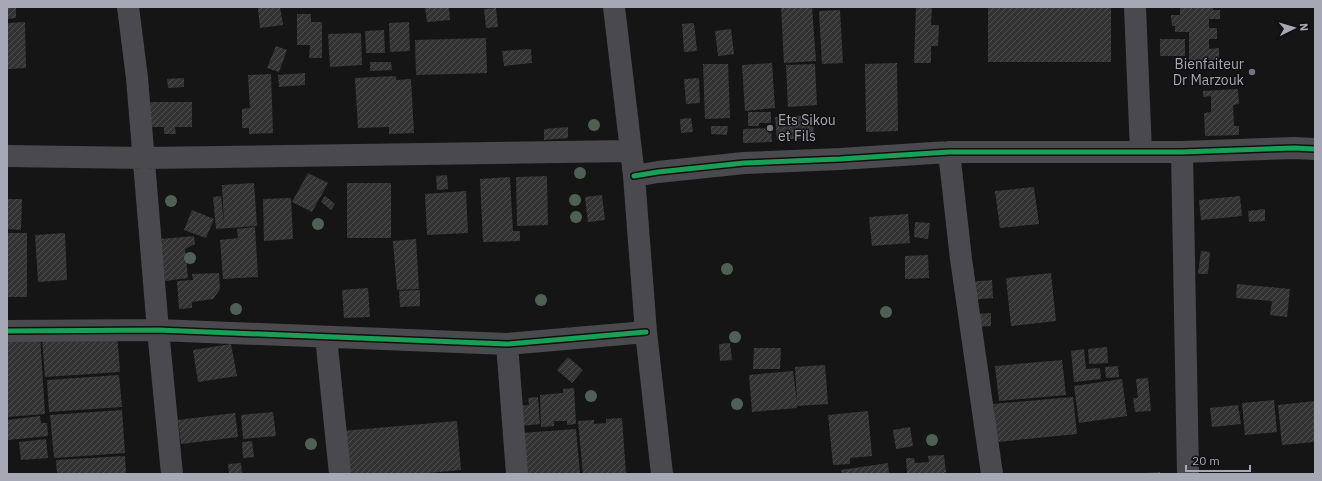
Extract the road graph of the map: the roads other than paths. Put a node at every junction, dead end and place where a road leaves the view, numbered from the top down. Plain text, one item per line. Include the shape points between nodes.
1 (128, 7) edge
2 (614, 7) edge
3 (1135, 7) edge
4 (1315, 149) edge
5 (630, 151) junction
6 (949, 152) junction
7 (1141, 152) junction
8 (1182, 152) junction
9 (7, 156) edge
10 (144, 158) junction
11 (634, 176) junction
12 (158, 330) junction
13 (7, 331) edge
14 (646, 332) junction
15 (326, 337) junction
16 (506, 344) junction
17 (172, 474) edge
18 (340, 474) edge
19 (517, 474) edge
20 (662, 474) edge
21 (992, 474) edge
22 (1188, 474) edge

1 - 10 street
2 - 5 street
3 - 7 street
4 - 8 street
5 - 10 street
5 - 11 street
6 - 7 street
6 - 11 street via 744,163
6 - 21 street via 961,259
7 - 8 street
8 - 22 street
9 - 10 street
10 - 12 street
11 - 14 street
12 - 13 street
12 - 15 street
12 - 17 street
14 - 16 street
14 - 20 street
15 - 16 street
15 - 18 street
16 - 19 street

